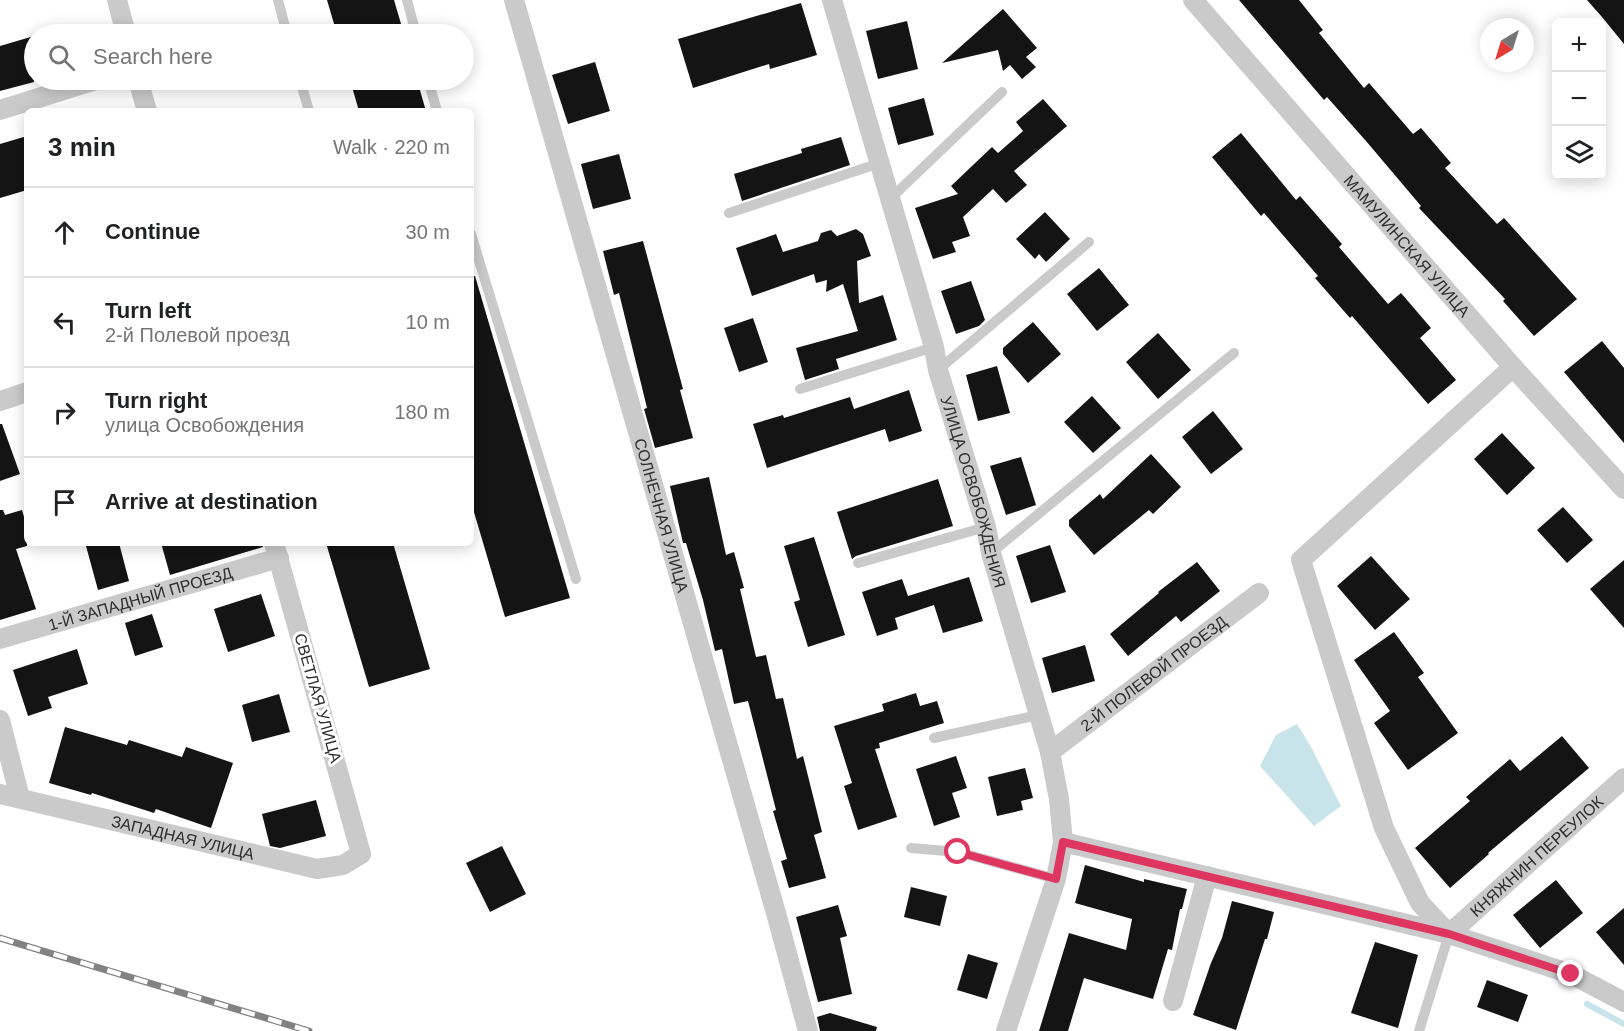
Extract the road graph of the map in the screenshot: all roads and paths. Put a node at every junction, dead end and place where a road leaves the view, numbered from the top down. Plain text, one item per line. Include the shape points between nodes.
1 (117, 0) edge
2 (278, 0) edge
3 (407, 0) edge
4 (831, 0) edge
5 (1193, 0) edge
6 (520, 1) edge
7 (123, 24) edge
8 (284, 24) edge
9 (413, 24) edge
10 (64, 90) edge
11 (141, 90) edge
12 (303, 90) edge
13 (431, 90) edge
14 (1002, 92) dead end
15 (146, 108) edge
16 (308, 108) edge
17 (436, 108) edge
18 (0, 110) edge
19 (880, 163) junction
20 (889, 200) junction
21 (729, 213) dead end
22 (1089, 242) dead end
23 (474, 244) edge
24 (934, 346) junction
25 (1234, 353) dead end
26 (1513, 368) junction
27 (938, 370) junction
28 (800, 389) dead end
29 (24, 393) edge
30 (0, 400) edge
31 (1624, 489) edge
32 (986, 527) junction
33 (277, 551) edge
34 (991, 553) junction
35 (858, 563) dead end
36 (576, 579) dead end
37 (1259, 593) dead end
38 (0, 639) edge
39 (1038, 715) junction
40 (0, 720) edge
41 (933, 738) dead end
42 (1050, 753) junction
43 (1624, 778) edge
44 (0, 794) edge
45 (20, 798) junction
46 (1063, 842) junction
47 (911, 848) dead end
48 (361, 854) joint
49 (1207, 876) junction
50 (1056, 879) junction
51 (1449, 934) junction
52 (1173, 1000) dead end
53 (1624, 1002) edge
54 (807, 1031) edge
55 (1006, 1031) edge
56 (1419, 1031) edge

1 - 7 street
2 - 8 lane
3 - 9 lane
4 - 19 street, УЛИЦА ОСВОБОЖДЕНИЯ
5 - 26 street, МАМУЛИНСКАЯ УЛИЦА
6 - 54 street, СОЛНЕЧНАЯ УЛИЦА
10 - 18 street
11 - 15 street
12 - 16 lane
13 - 17 lane
14 - 20 lane
19 - 20 street, УЛИЦА ОСВОБОЖДЕНИЯ
19 - 21 lane
20 - 24 street, УЛИЦА ОСВОБОЖДЕНИЯ
22 - 27 lane
23 - 36 lane
24 - 27 street, УЛИЦА ОСВОБОЖДЕНИЯ
24 - 28 lane
25 - 34 lane
26 - 31 street, МАМУЛИНСКАЯ УЛИЦА
26 - 51 street via 1301,560 1384,828 1420,903
27 - 32 street, УЛИЦА ОСВОБОЖДЕНИЯ
29 - 30 street
32 - 34 street, УЛИЦА ОСВОБОЖДЕНИЯ
32 - 35 lane
33 - 38 street, 1-Й ЗАПАДНЫЙ ПРОЕЗД
33 - 48 street, СВЕТЛАЯ УЛИЦА
34 - 39 street, УЛИЦА ОСВОБОЖДЕНИЯ
37 - 42 street, 2-Й ПОЛЕВОЙ ПРОЕЗД
39 - 41 lane
39 - 42 street, УЛИЦА ОСВОБОЖДЕНИЯ
40 - 45 street
42 - 46 street, УЛИЦА ОСВОБОЖДЕНИЯ
43 - 51 street, КНЯЖНИН ПЕРЕУЛОК
44 - 45 street, ЗАПАДНАЯ УЛИЦА
45 - 48 street, ЗАПАДНАЯ УЛИЦА via 317,869 343,865
46 - 49 street
46 - 50 street
47 - 50 lane via 958,852
49 - 51 street
49 - 52 street
50 - 55 street
51 - 53 street via 1571,974
51 - 56 lane

